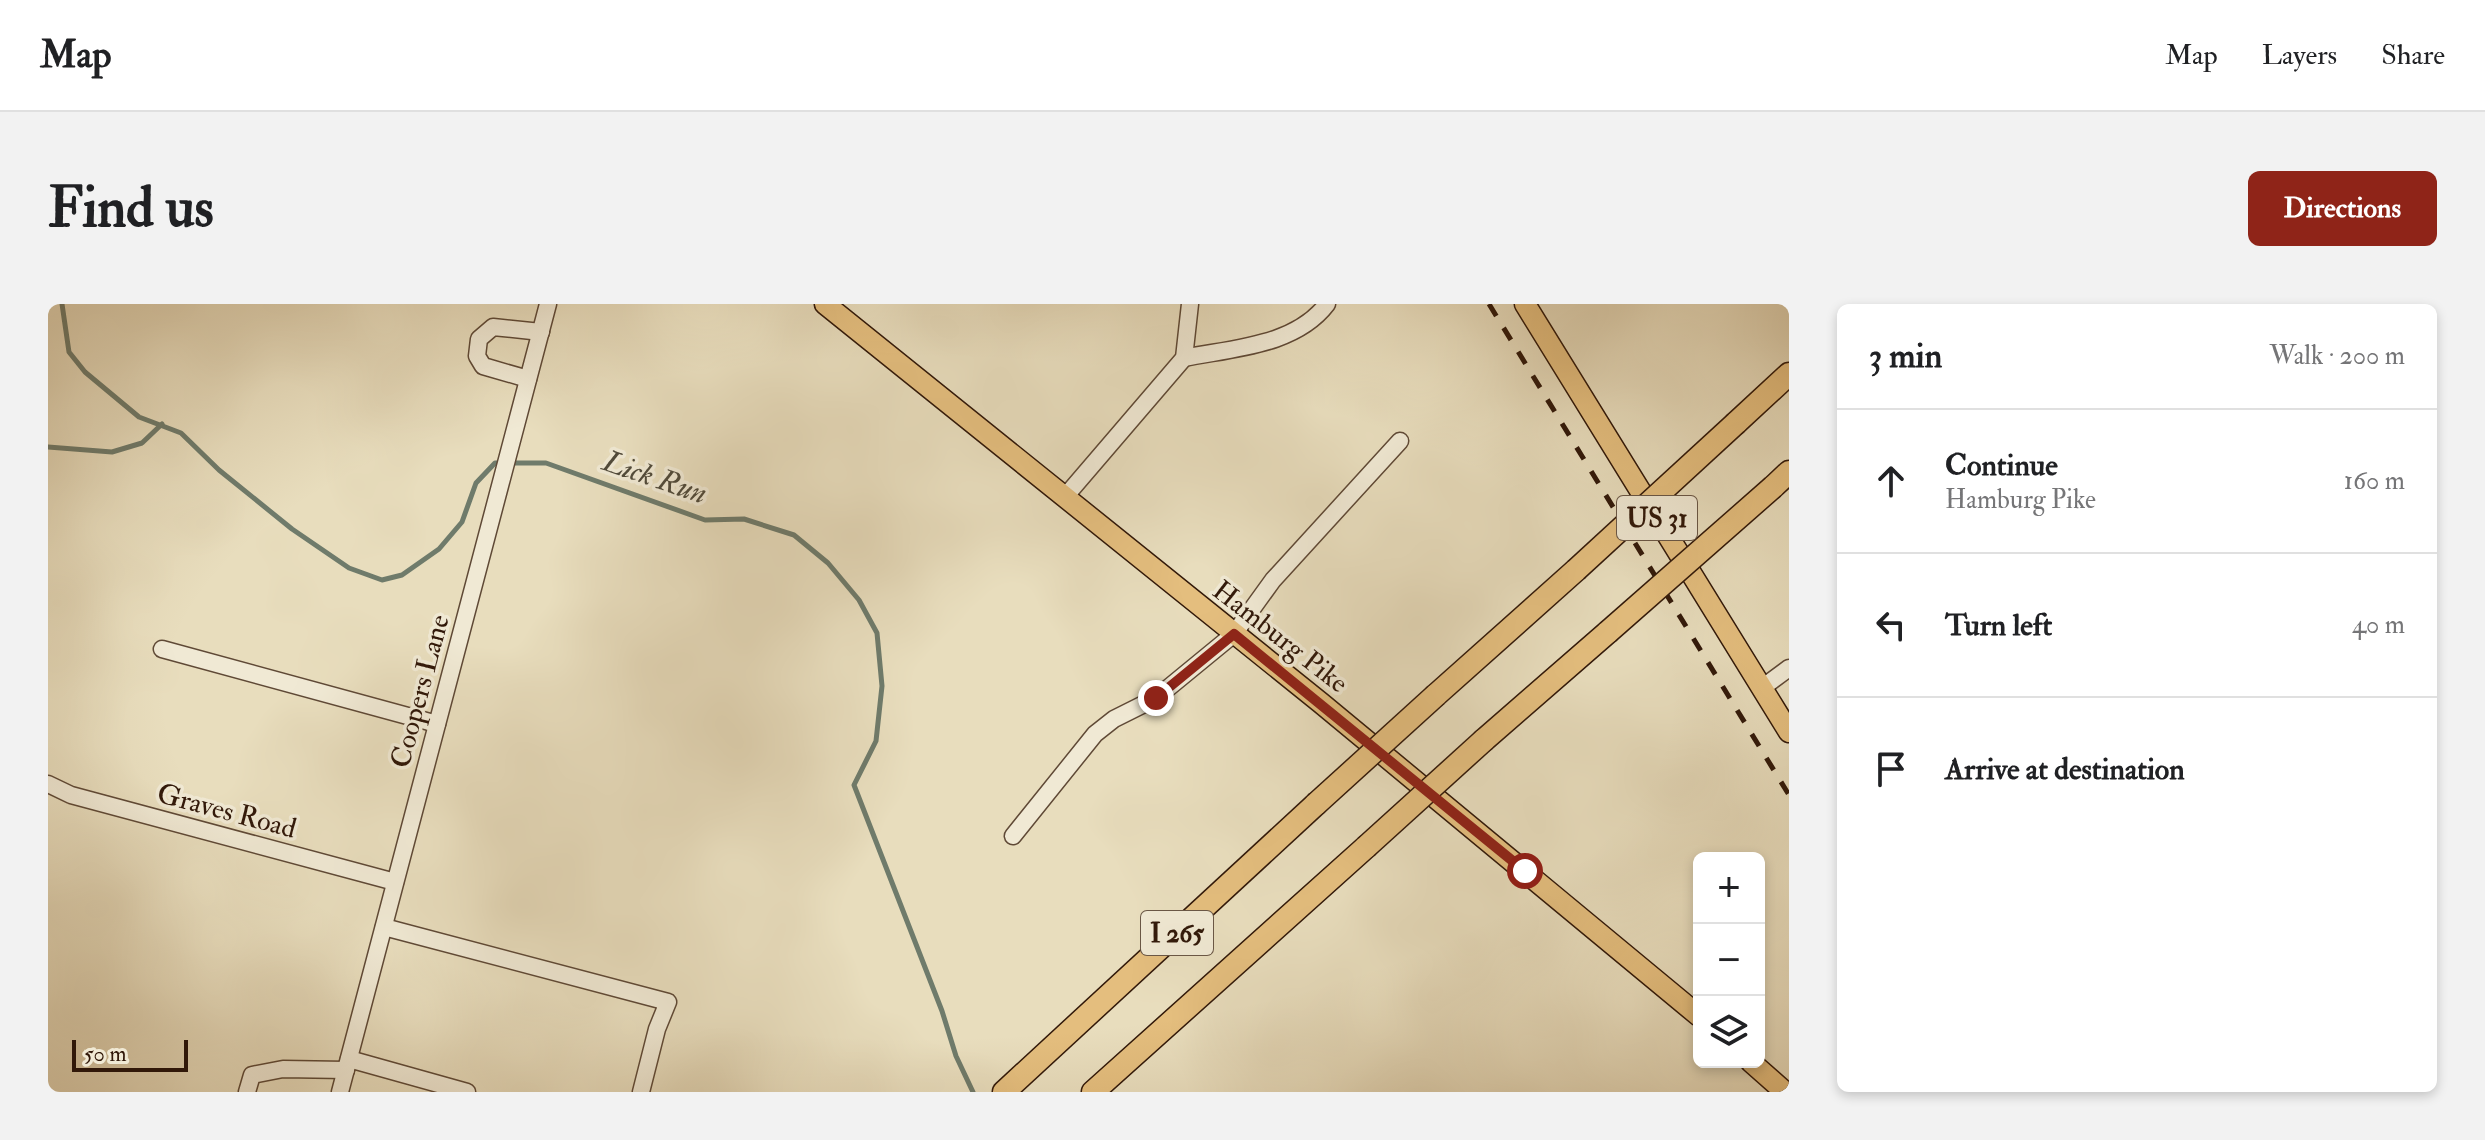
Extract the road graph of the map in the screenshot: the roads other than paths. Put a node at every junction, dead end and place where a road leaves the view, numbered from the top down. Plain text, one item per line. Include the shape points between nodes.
1 (548, 304) edge
2 (825, 304) edge
3 (1190, 304) edge
4 (1327, 304) edge
5 (1525, 304) edge
6 (541, 332) junction
7 (1184, 358) junction
8 (1789, 375) edge
9 (528, 379) junction
10 (1400, 441) dead end
11 (1784, 477) edge
12 (1064, 498) junction
13 (1234, 634) junction
14 (162, 649) dead end
15 (1789, 668) edge
16 (1762, 688) junction
17 (437, 724) junction
18 (1789, 732) edge
19 (48, 784) edge
20 (1013, 836) dead end
21 (395, 882) junction
22 (384, 927) junction
23 (1693, 1011) edge
24 (348, 1064) junction
25 (1758, 1068) edge
26 (247, 1092) edge
27 (340, 1092) edge
28 (467, 1092) edge
29 (641, 1092) edge
30 (1004, 1092) edge
31 (1093, 1092) edge
32 (1785, 1092) edge

1 - 6 street, Coopers Lane
2 - 12 main road, Hamburg Pike
3 - 7 street
4 - 7 street via 1315,320 1289,336
5 - 16 main road, US 31
6 - 9 street, Coopers Lane
6 - 9 street via 493,327 479,339 477,356 483,366
7 - 12 street
8 - 30 highway, I 265, bridge
9 - 17 street, Coopers Lane
10 - 13 street via 1273,580
11 - 31 highway, I 265, bridge
12 - 13 main road, Hamburg Pike
13 - 20 street via 1156,698 1095,734
13 - 23 main road, Hamburg Pike
14 - 17 street
15 - 16 street
16 - 18 main road, US 31
17 - 21 street, Coopers Lane
19 - 21 street, Graves Road via 71,795
21 - 22 street, Coopers Lane
22 - 24 street, Coopers Lane
22 - 29 street via 668,1002
24 - 26 street via 252,1075
24 - 27 street, Coopers Lane
24 - 28 street
25 - 32 main road

